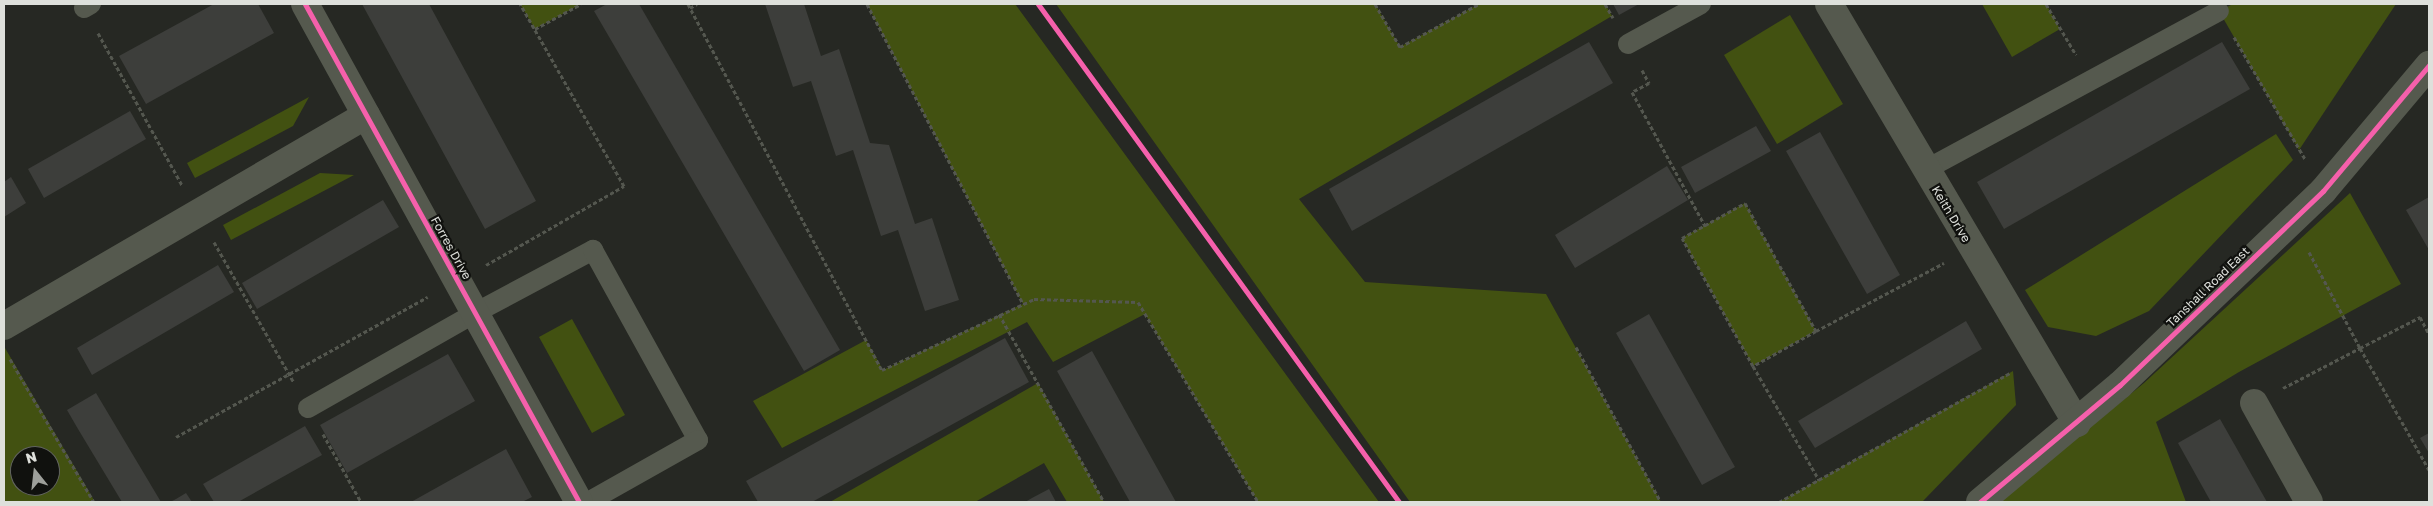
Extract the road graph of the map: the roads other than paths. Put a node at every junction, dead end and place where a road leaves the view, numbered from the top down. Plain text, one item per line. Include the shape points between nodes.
1 (305, 4) edge
2 (1701, 4) edge
3 (1829, 4) edge
4 (2219, 11) road end
5 (1628, 44) road end
6 (2429, 65) edge
7 (366, 115) junction
8 (1925, 170) junction
9 (475, 313) junction
10 (4, 326) edge
11 (2254, 403) road end
12 (308, 408) road end
13 (2077, 423) junction
14 (579, 502) edge
15 (588, 502) edge
16 (1980, 502) edge
17 (2309, 502) edge

1 - 7 street, Forres Drive
2 - 5 lane
3 - 8 street, Keith Drive
4 - 8 lane
6 - 13 street, Tanshall Road East via 2323,191
7 - 9 street, Forres Drive
7 - 10 street
8 - 13 street, Keith Drive
9 - 12 lane
9 - 14 street, Forres Drive
9 - 15 lane via 593,250 698,440
11 - 17 street
13 - 16 street, Tanshall Road East

